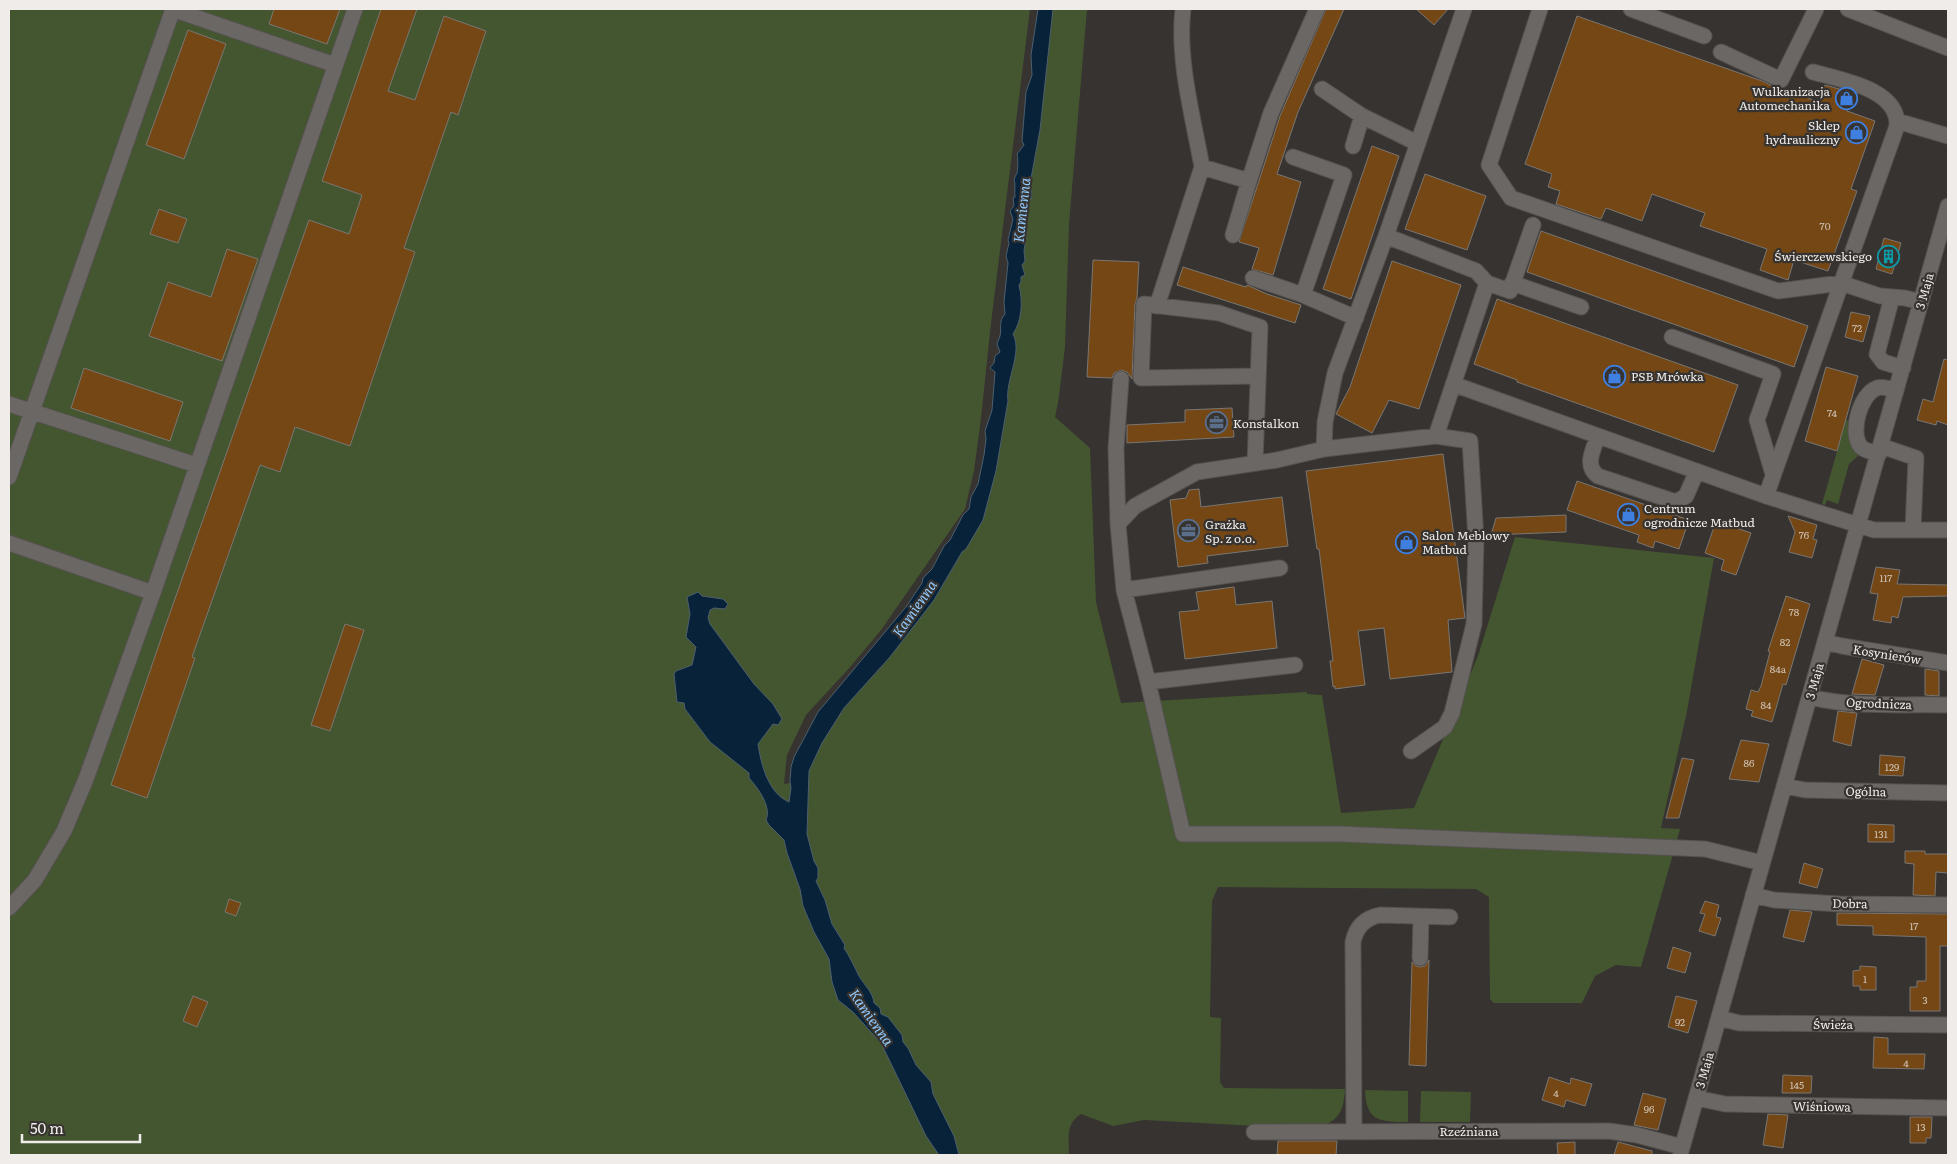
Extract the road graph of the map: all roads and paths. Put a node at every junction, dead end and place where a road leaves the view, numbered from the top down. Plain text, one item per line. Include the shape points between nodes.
1 (172, 9) edge
2 (355, 9) edge
3 (1184, 9) edge
4 (1317, 9) edge
5 (1464, 9) edge
6 (1540, 9) edge
7 (1631, 9) edge
8 (1816, 9) edge
9 (1848, 9) edge
10 (1661, 14) edge
11 (1704, 36) dead end
12 (1948, 48) edge
13 (1721, 52) dead end
14 (335, 65) junction
15 (1813, 72) dead end
16 (1322, 89) dead end
17 (1362, 116) junction
18 (1897, 121) junction
19 (1948, 136) edge
20 (1417, 143) junction
21 (1353, 146) dead end
22 (1293, 157) dead end
23 (1202, 167) junction
24 (1249, 181) junction
25 (1948, 206) edge
26 (1532, 225) dead end
27 (1233, 235) dead end
28 (1386, 236) junction
29 (1253, 278) dead end
30 (1487, 283) junction
31 (1512, 283) junction
32 (1841, 283) junction
33 (1303, 295) junction
34 (1892, 297) junction
35 (1921, 302) junction
36 (1157, 306) junction
37 (1581, 307) dead end
38 (1356, 318) junction
39 (1672, 337) dead end
40 (1903, 368) junction
41 (1258, 376) junction
42 (1121, 378) dead end
43 (1453, 384) junction
44 (1896, 391) junction
45 (9, 404) edge
46 (32, 411) junction
47 (1436, 436) junction
48 (1598, 436) junction
49 (1324, 449) junction
50 (1880, 450) junction
51 (1255, 463) junction
52 (196, 465) junction
53 (1697, 471) junction
54 (1773, 474) junction
55 (9, 477) edge
56 (1766, 496) junction
57 (1118, 524) junction
58 (1859, 525) junction
59 (1913, 530) junction
60 (1948, 530) edge
61 (9, 542) edge
62 (1280, 568) dead end
63 (1124, 590) junction
64 (153, 594) junction
65 (1825, 642) junction
66 (1948, 663) edge
67 (1295, 665) dead end
68 (1148, 682) junction
69 (1810, 697) junction
70 (1948, 705) edge
71 (1410, 751) dead end
72 (1784, 786) junction
73 (1948, 793) edge
74 (1762, 863) junction
75 (1753, 895) junction
76 (1948, 905) edge
77 (9, 908) edge
78 (1422, 917) junction
79 (1450, 917) dead end
80 (1420, 958) dead end
81 (1719, 1018) junction
82 (1948, 1025) edge
83 (1696, 1098) junction
84 (1948, 1108) edge
85 (1254, 1132) dead end
86 (1354, 1132) junction
87 (1681, 1151) edge

1 - 14 street
1 - 46 street
2 - 14 street
3 - 23 street via 1181,28 1188,93
4 - 24 street via 1271,114
5 - 20 street
6 - 32 street via 1490,165 1511,198 1778,291
7 - 10 street
8 - 13 street via 1781,80
9 - 12 street
10 - 11 street
14 - 52 street
15 - 18 street via 1881,95 1891,105
16 - 17 street
17 - 20 street
17 - 21 street
18 - 19 street
18 - 32 street
20 - 28 street
22 - 33 street via 1344,174
23 - 24 street
23 - 36 street
24 - 27 street
25 - 35 street, 3 Maja
26 - 31 street
28 - 30 street via 1476,272
28 - 38 street
29 - 33 street
30 - 31 street via 1510,290
30 - 43 street
31 - 37 street
32 - 34 street
32 - 54 street
33 - 38 street
34 - 35 street
34 - 40 street via 1877,354 1883,362
35 - 40 street, 3 Maja
36 - 41 street via 1219,313 1260,327
36 - 41 street via 1144,304 1141,378
38 - 49 street via 1329,396
39 - 54 street via 1773,374 1757,420
40 - 44 street, 3 Maja
41 - 51 street
42 - 57 street via 1116,448
43 - 47 street
43 - 48 street
44 - 50 street, 3 Maja
44 - 50 street via 1875,389 1863,401 1858,416 1856,433 1859,444 1866,450
45 - 46 street
46 - 52 street
46 - 55 street
47 - 49 street
47 - 71 street via 1470,441 1476,539 1474,624 1452,713 1445,728
48 - 53 street
48 - 53 street via 1590,467 1598,476 1676,502 1686,496
49 - 51 street
50 - 58 street, 3 Maja
50 - 59 street via 1916,458
51 - 57 street via 1197,472 1135,506
52 - 64 street
53 - 56 street
54 - 56 street
56 - 58 street
57 - 63 street
58 - 59 street via 1874,530
58 - 65 street, 3 Maja
59 - 60 street
61 - 64 street
62 - 63 street
63 - 68 street
64 - 77 street via 64,831 35,880
65 - 66 street, Kosynierów
65 - 69 street, 3 Maja
67 - 68 street
68 - 74 street via 1183,834 1338,834 1705,849
69 - 70 street, Ogrodnicza via 1863,704
69 - 72 street, 3 Maja
72 - 73 street, Ogólna via 1805,790
72 - 74 street, 3 Maja
74 - 75 street, 3 Maja
75 - 76 street, Dobra via 1774,900 1831,903
75 - 81 street, 3 Maja
78 - 79 street
78 - 80 street
78 - 86 street via 1372,917 1363,922 1355,934
81 - 82 street, Świeża via 1739,1023
81 - 83 street, 3 Maja
83 - 84 street, Wiśniowa via 1725,1104
83 - 87 street, 3 Maja
85 - 86 street, Rzeźniana
86 - 87 street, Rzeźniana via 1610,1131 1637,1135

